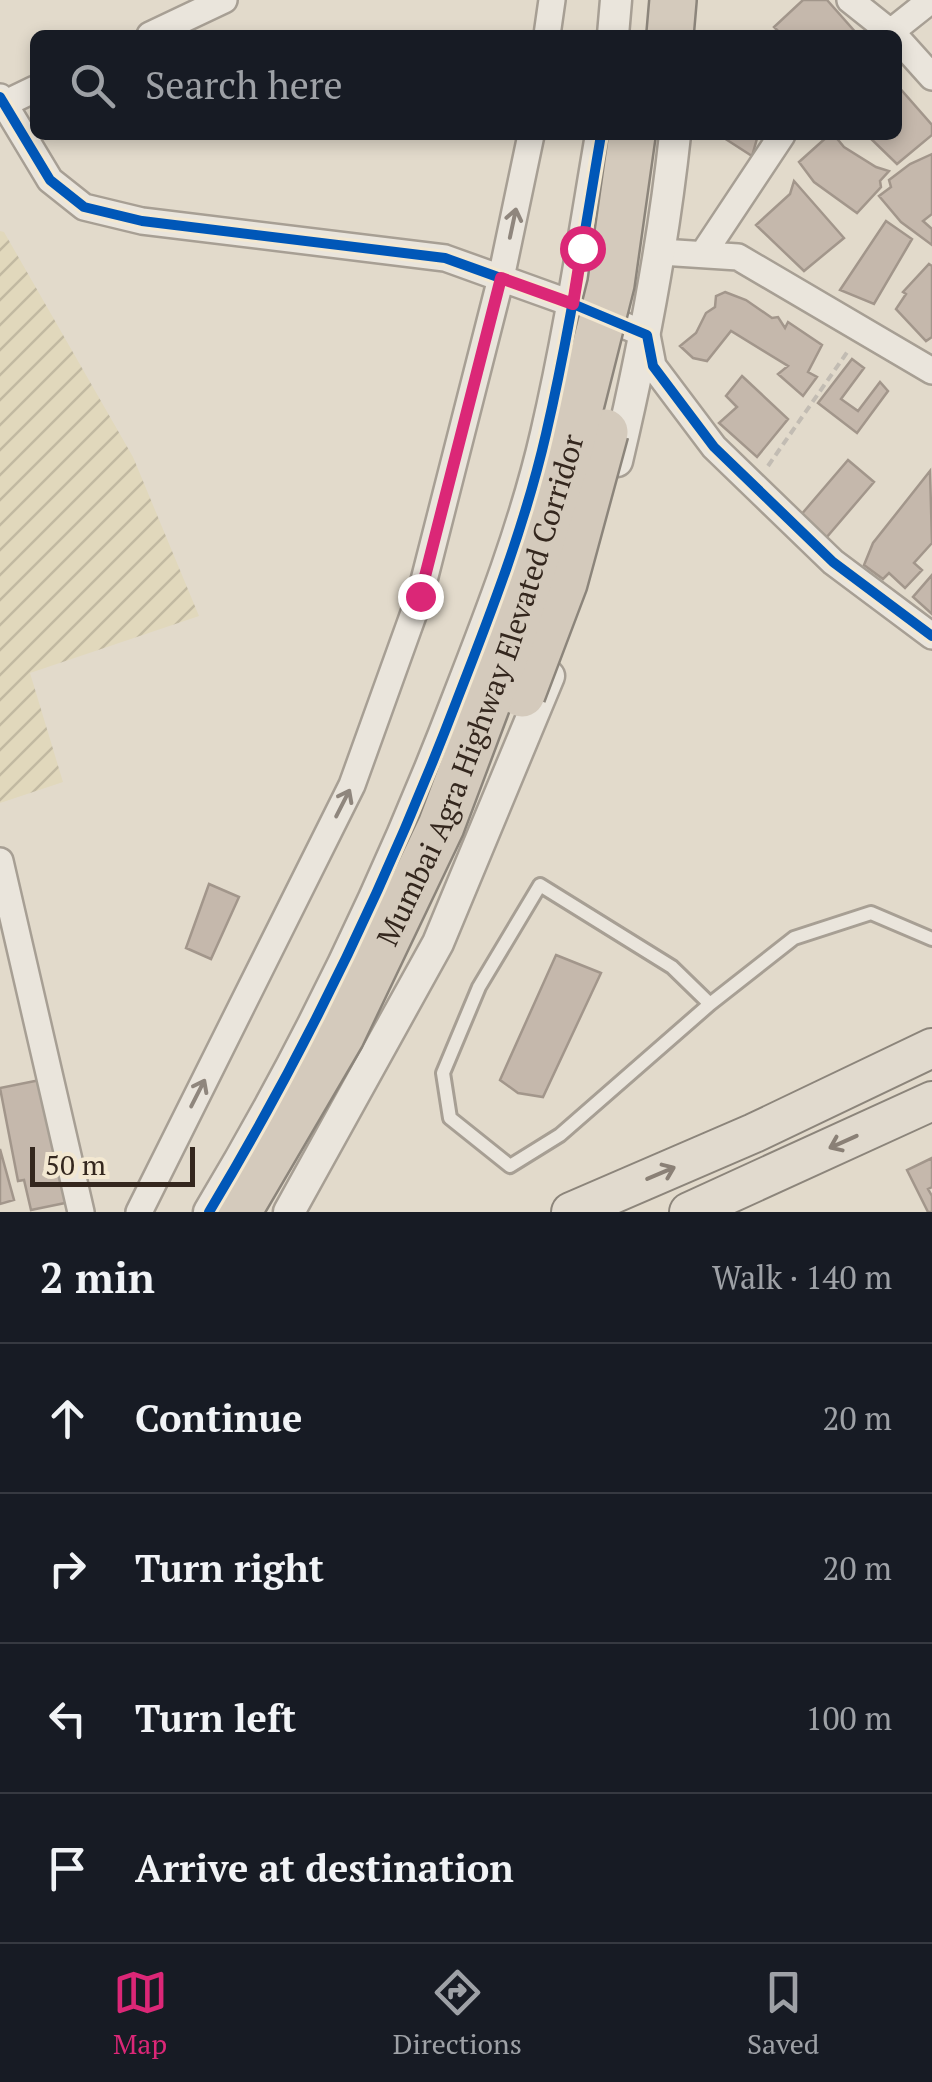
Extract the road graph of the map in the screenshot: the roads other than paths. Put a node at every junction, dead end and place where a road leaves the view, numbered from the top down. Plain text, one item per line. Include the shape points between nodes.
1 (224, 0) edge
2 (552, 0) edge
3 (616, 0) edge
4 (644, 0) edge
5 (673, 0) edge
6 (688, 0) edge
7 (850, 0) edge
8 (931, 0) edge
9 (161, 30) edge
10 (548, 30) edge
11 (613, 30) edge
12 (642, 30) edge
13 (670, 30) edge
14 (685, 30) edge
15 (886, 30) edge
16 (898, 30) edge
17 (902, 46) edge
18 (932, 77) edge
19 (30, 91) edge
20 (2, 100) edge
21 (530, 140) edge
22 (600, 140) edge
23 (631, 140) edge
24 (659, 140) edge
25 (673, 140) edge
26 (779, 140) edge
27 (661, 252) junction
28 (703, 254) junction
29 (501, 278) junction
30 (573, 304) junction
31 (647, 335) junction
32 (932, 371) edge
33 (932, 636) edge
34 (0, 861) edge
35 (932, 939) edge
36 (710, 1004) junction
37 (932, 1048) edge
38 (932, 1102) edge
39 (81, 1212) edge
40 (139, 1212) edge
41 (209, 1212) edge
42 (238, 1212) edge
43 (269, 1212) edge
44 (289, 1212) edge
45 (571, 1212) edge
46 (689, 1212) edge

1 - 9 street
2 - 10 street
3 - 11 street
4 - 12 highway
5 - 13 highway
6 - 14 street
7 - 15 street
8 - 16 street
17 - 18 street
19 - 20 street
20 - 29 street via 50,180 84,207 142,221 445,258
29 -> 21 street
22 - 30 street
23 - 42 highway, Mumbai Agra Highway Elevated Corridor, bridge via 611,284 569,451 508,648 441,826 350,1018
24 - 43 highway, Mumbai Agra Highway Elevated Corridor, bridge via 641,278 564,583 419,945
25 - 27 street
26 - 28 street
27 - 28 street
27 - 31 street
28 - 32 street via 738,256
29 - 30 street
40 -> 29 street via 352,785 420,596
30 - 31 street
30 - 41 street via 546,436 504,581 434,760 364,926
31 - 33 street via 653,366 714,447 834,562
31 - 44 street via 592,568 520,752 438,943
34 - 39 street
35 - 36 lane via 871,913 794,938
36 - 36 lane via 560,1135 510,1166 450,1118 443,1074 479,987 540,885 672,967
45 -> 37 main road
38 -> 46 main road

